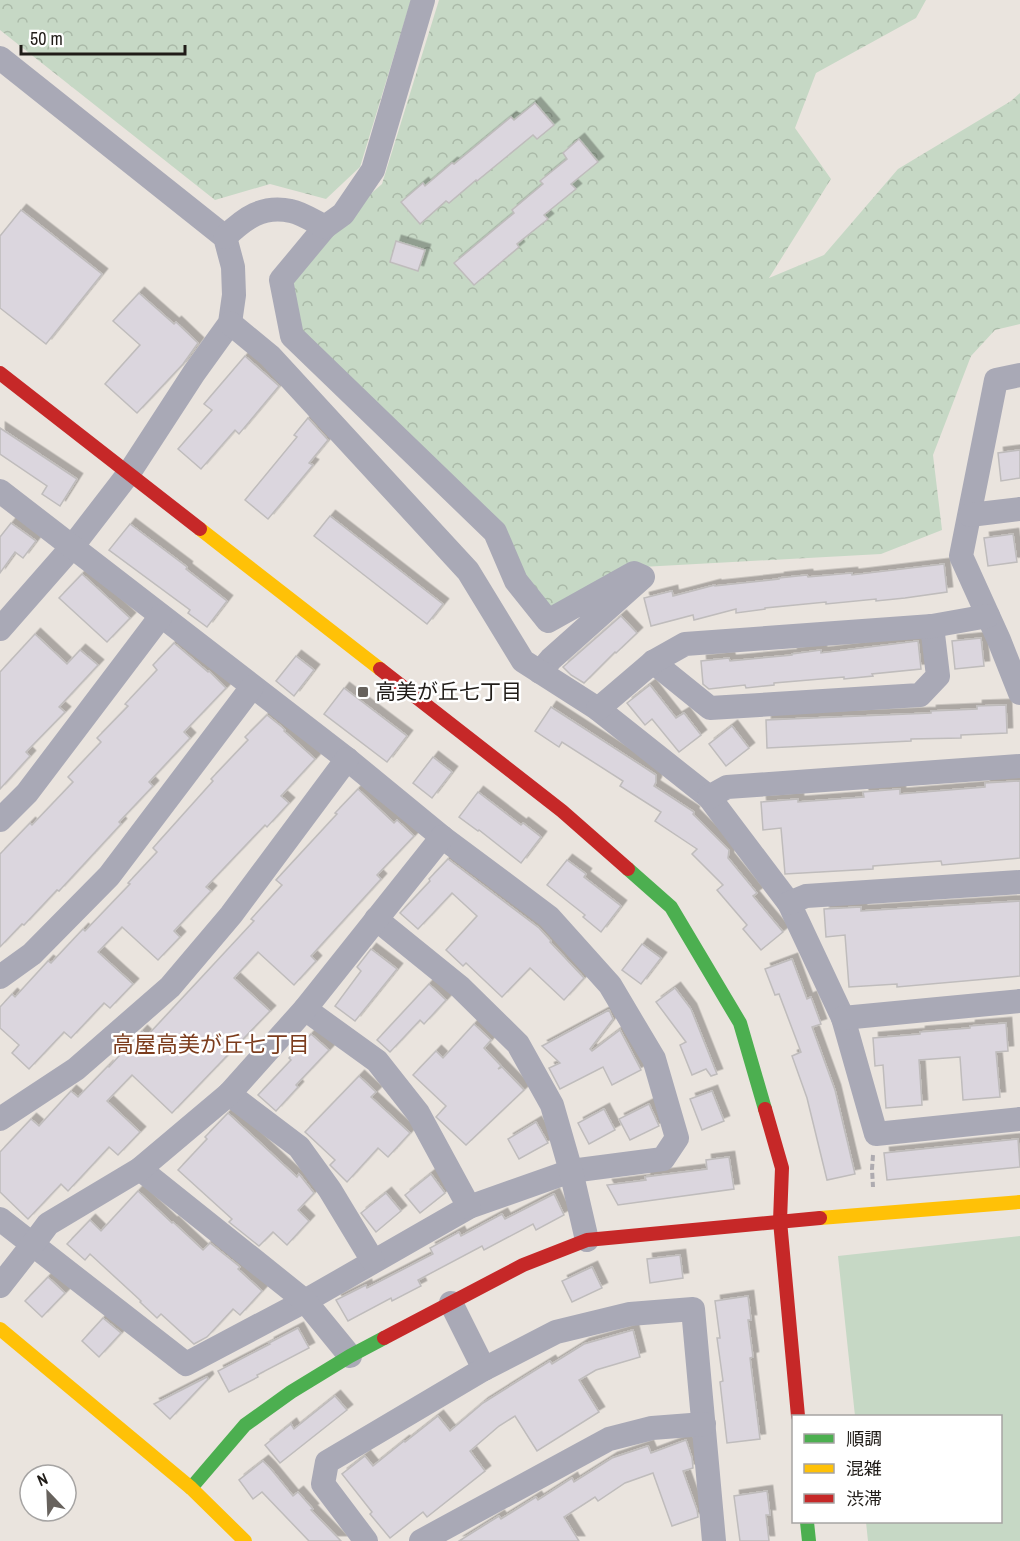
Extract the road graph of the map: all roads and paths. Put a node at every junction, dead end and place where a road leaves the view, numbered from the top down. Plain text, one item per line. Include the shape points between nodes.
1 (423, 0) edge
2 (0, 58) edge
3 (325, 227) junction
4 (225, 237) junction
5 (230, 323) junction
6 (0, 374) edge
7 (1020, 375) edge
8 (129, 473) junction
9 (0, 491) edge
10 (1020, 509) edge
11 (970, 515) junction
12 (72, 547) junction
13 (161, 616) junction
14 (988, 616) junction
15 (932, 626) junction
16 (0, 628) edge
17 (1010, 639) edge
18 (653, 662) junction
19 (540, 672) junction
20 (252, 687) junction
21 (1020, 693) edge
22 (598, 709) junction
23 (347, 759) junction
24 (1020, 766) edge
25 (709, 797) junction
26 (0, 820) edge
27 (442, 837) junction
28 (1020, 882) edge
29 (789, 903) junction
30 (376, 919) junction
31 (0, 977) edge
32 (1020, 1001) edge
33 (304, 1009) junction
34 (843, 1017) junction
35 (229, 1094) junction
36 (0, 1119) edge
37 (1020, 1119) edge
38 (876, 1134) junction
39 (140, 1169) junction
40 (571, 1171) junction
41 (1020, 1202) edge
42 (469, 1207) junction
43 (876, 1214) junction
44 (0, 1219) edge
45 (780, 1221) junction
46 (586, 1240) junction
47 (33, 1244) junction
48 (373, 1261) junction
49 (0, 1286) edge
50 (305, 1301) junction
51 (451, 1303) junction
52 (0, 1329) edge
53 (351, 1356) junction
54 (484, 1369) junction
55 (798, 1415) edge
56 (704, 1424) junction
57 (191, 1488) junction
58 (807, 1523) edge
59 (245, 1541) edge
60 (366, 1541) edge
61 (421, 1541) edge
62 (704, 1541) edge
63 (714, 1541) edge
64 (808, 1541) edge

1 - 3 street via 374,170 343,214
2 - 4 street
3 - 4 street via 292,211 268,209 243,220
3 - 19 street via 281,280 292,336 495,532 516,581 548,621 634,573 643,577
4 - 5 street via 234,295
5 - 8 street
5 - 19 street via 270,356 468,571 523,661
6 - 8 street
7 - 11 street via 996,380
8 - 12 street
8 - 45 street via 562,811 671,907 740,1023 782,1168
9 - 12 street
10 - 11 street
11 - 14 street via 961,556
12 - 13 street
12 - 16 street
13 - 20 street
13 - 26 street via 27,793
14 - 15 street
14 - 17 street
15 - 18 street via 685,644
15 - 18 street via 938,676 920,695 710,708
17 - 21 street
18 - 22 street
19 - 22 street
20 - 23 street
20 - 31 street via 109,876 32,954
22 - 25 street
23 - 27 street
23 - 36 street via 231,915 170,987 76,1069
24 - 25 street via 727,788
25 - 29 street
27 - 30 street
27 - 40 street via 549,917 610,985 654,1059 677,1138 663,1159
28 - 29 street via 806,896
29 - 34 street
30 - 33 street
30 - 40 street via 460,987 518,1044 552,1105
32 - 34 street
33 - 35 street
33 - 42 street via 377,1061 418,1113
34 - 38 street
35 - 39 street
35 - 48 street via 299,1147
37 - 38 street
38 - 43 path via 872,1169
39 - 47 street via 48,1224
39 - 50 street
40 - 42 street
40 - 46 street
41 - 43 street
42 - 48 street
43 - 45 street
44 - 47 street
45 - 46 street
45 - 55 street
46 - 51 street via 523,1265
47 - 49 street
47 - 50 street via 186,1364
48 - 50 street
50 - 53 street
51 - 53 street
51 - 54 street
52 - 57 street
53 - 57 street via 245,1425
54 - 56 street via 556,1332 630,1314 693,1309
54 - 60 street via 327,1462 323,1484
56 - 61 street via 652,1428 609,1439
56 - 63 street
57 - 59 street
58 - 64 street
62 - 63 street

